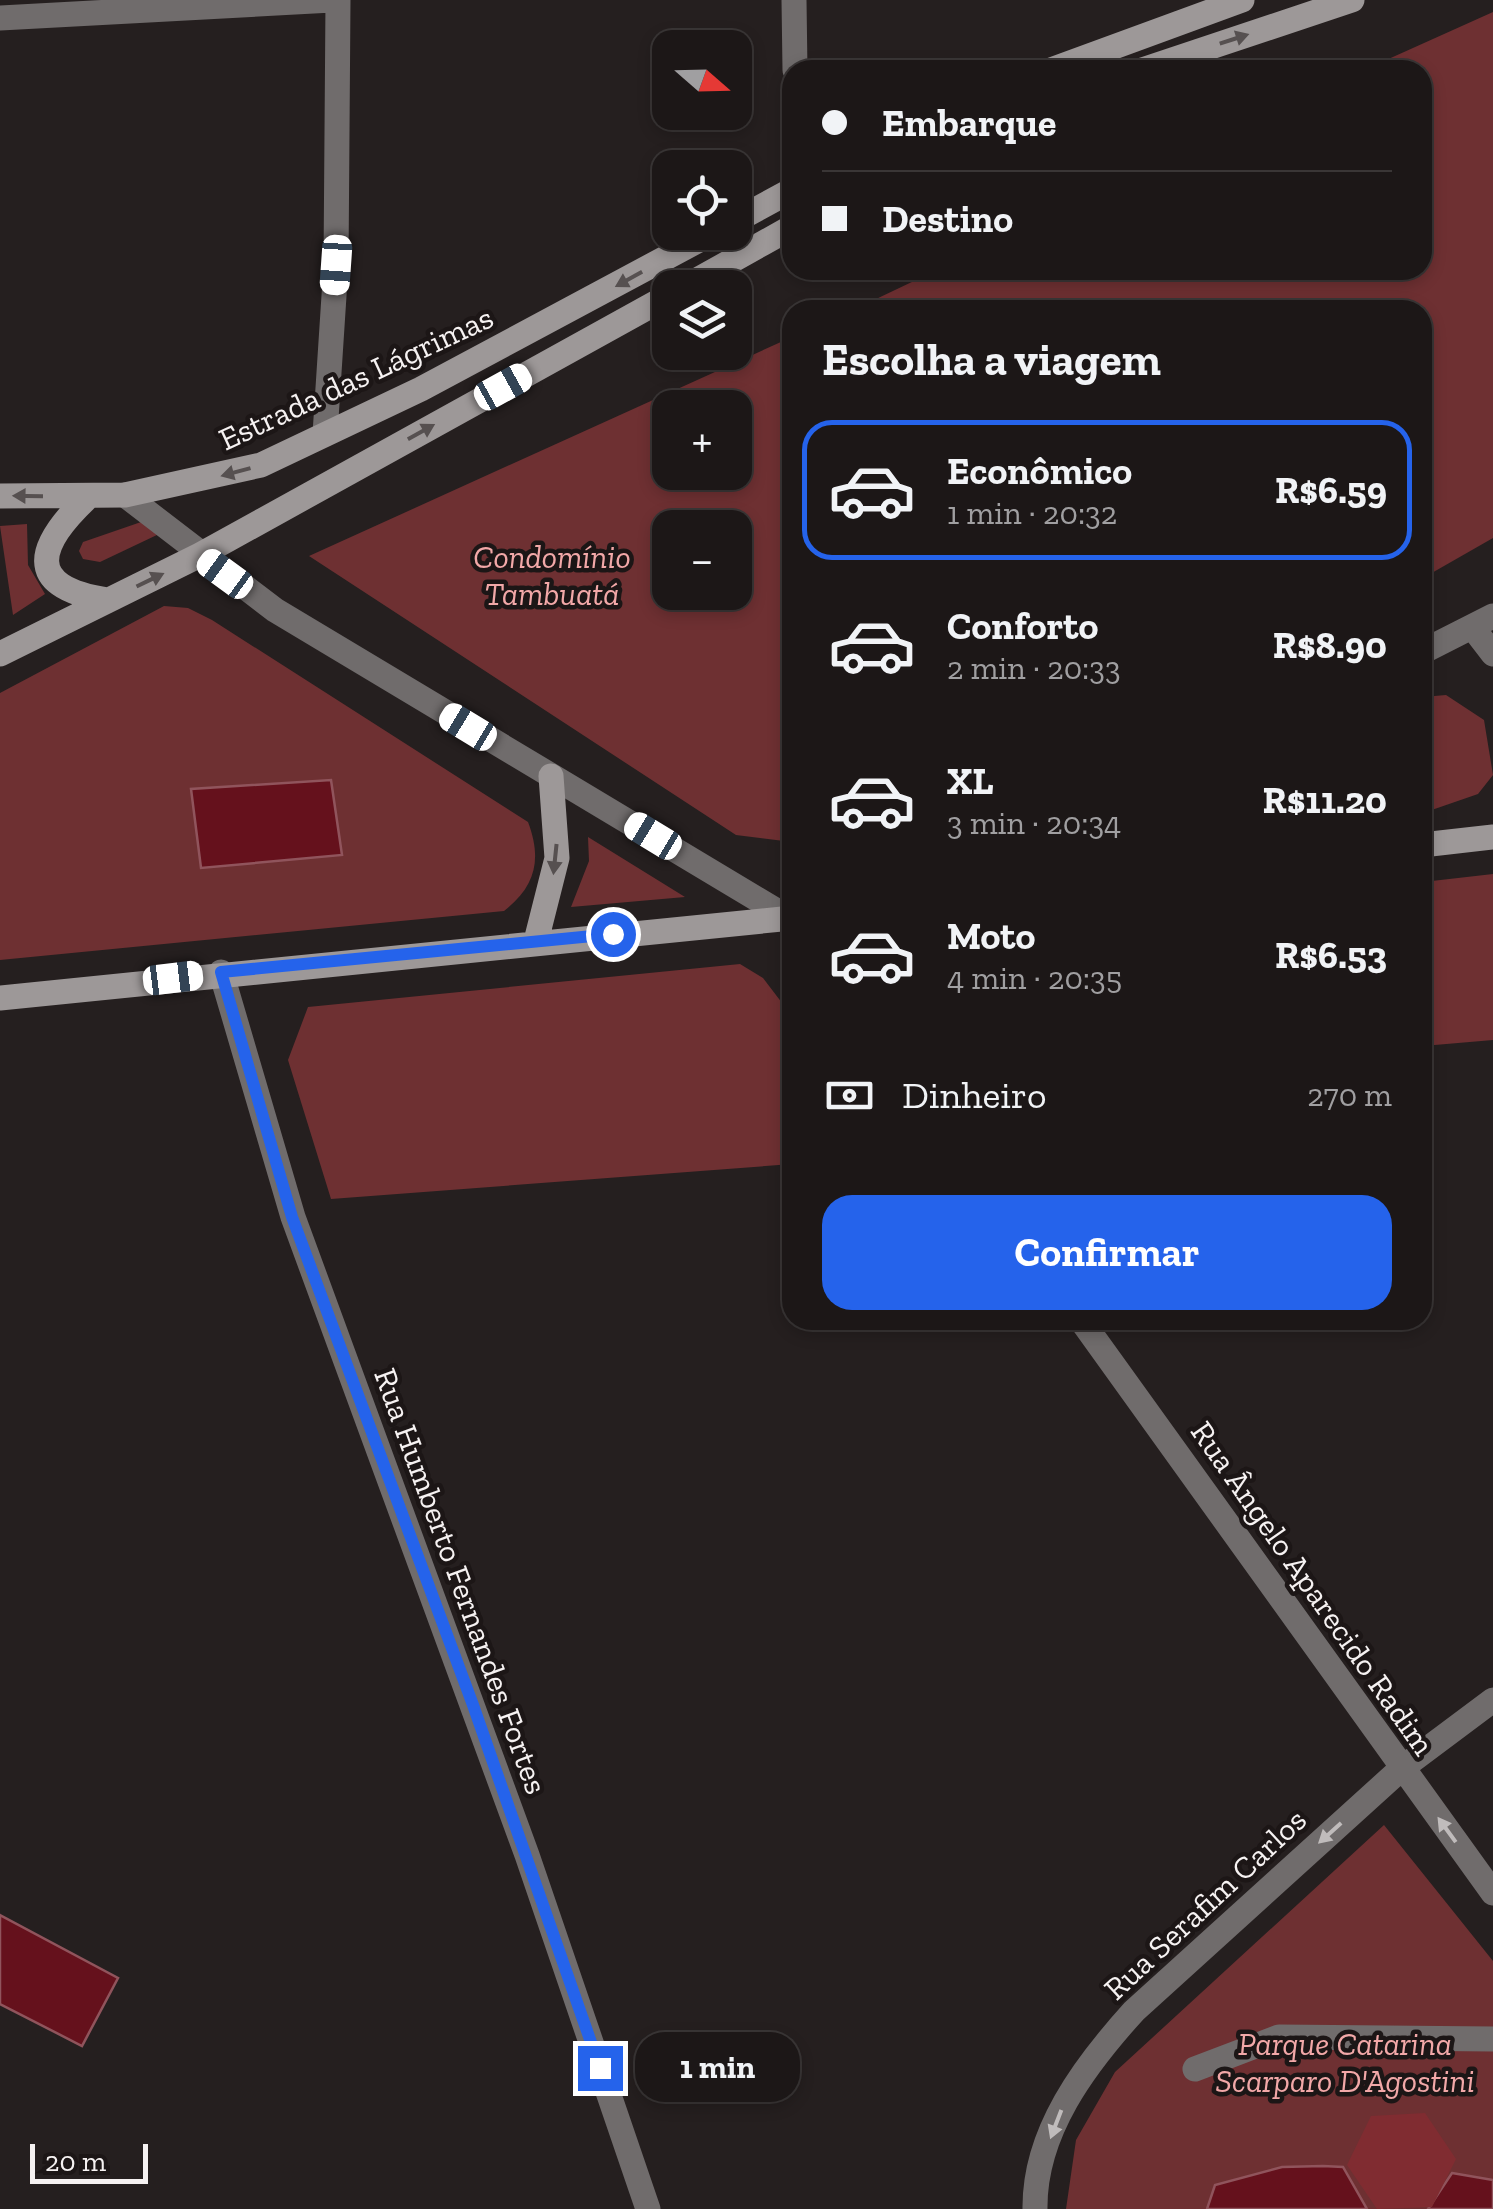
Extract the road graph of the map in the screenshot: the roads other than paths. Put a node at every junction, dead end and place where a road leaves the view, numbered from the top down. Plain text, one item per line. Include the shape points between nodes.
1 (334, 0) edge
2 (794, 0) edge
3 (1242, 0) edge
4 (1352, 0) edge
5 (0, 18) edge
6 (795, 60) edge
7 (1078, 60) edge
8 (1172, 60) edge
9 (782, 195) edge
10 (752, 212) edge
11 (782, 232) edge
12 (681, 250) edge
13 (715, 270) edge
14 (652, 304) edge
15 (326, 434) junction
16 (125, 495) junction
17 (0, 496) edge
18 (88, 496) junction
19 (200, 556) junction
20 (108, 600) junction
21 (1483, 622) edge
22 (1432, 647) edge
23 (0, 654) edge
24 (1493, 654) edge
25 (551, 776) junction
26 (1493, 838) edge
27 (1432, 844) edge
28 (782, 912) edge
29 (782, 919) edge
30 (536, 941) junction
31 (221, 972) junction
32 (0, 998) edge
33 (1089, 1330) edge
34 (1493, 1700) edge
35 (1402, 1768) junction
36 (1493, 1893) edge
37 (1493, 2039) edge
38 (1195, 2069) dead end
39 (648, 2209) edge
40 (1035, 2209) edge

1 - 5 street
1 - 15 street via 336,265
2 - 6 street
3 - 7 main road
8 -> 4 main road
9 - 10 main road
11 - 13 main road
12 -> 15 main road, Estrada das Lágrimas
19 -> 14 main road
15 -> 16 main road, Estrada das Lágrimas via 250,468
16 - 18 main road, Estrada das Lágrimas
16 - 19 street
18 -> 17 main road, Estrada das Lágrimas
18 - 20 main road via 48,540 46,561 75,593
20 -> 19 main road
19 - 25 street via 333,647
20 - 23 main road
21 - 22 street
21 - 24 street
25 - 28 street
25 -> 30 main road via 557,858
26 - 27 main road
29 - 30 main road
30 - 31 main road
31 - 32 main road
31 - 39 street, Rua Humberto Fernandes Fortes via 292,1217 527,1855
33 - 35 street, Rua Ângelo Aparecido Radim
34 - 35 street, Rua Serafim Carlos
36 -> 35 street, Rua Ângelo Aparecido Radim
35 -> 40 street, Rua Serafim Carlos via 1100,2049 1055,2118
37 - 38 street via 1279,2037

